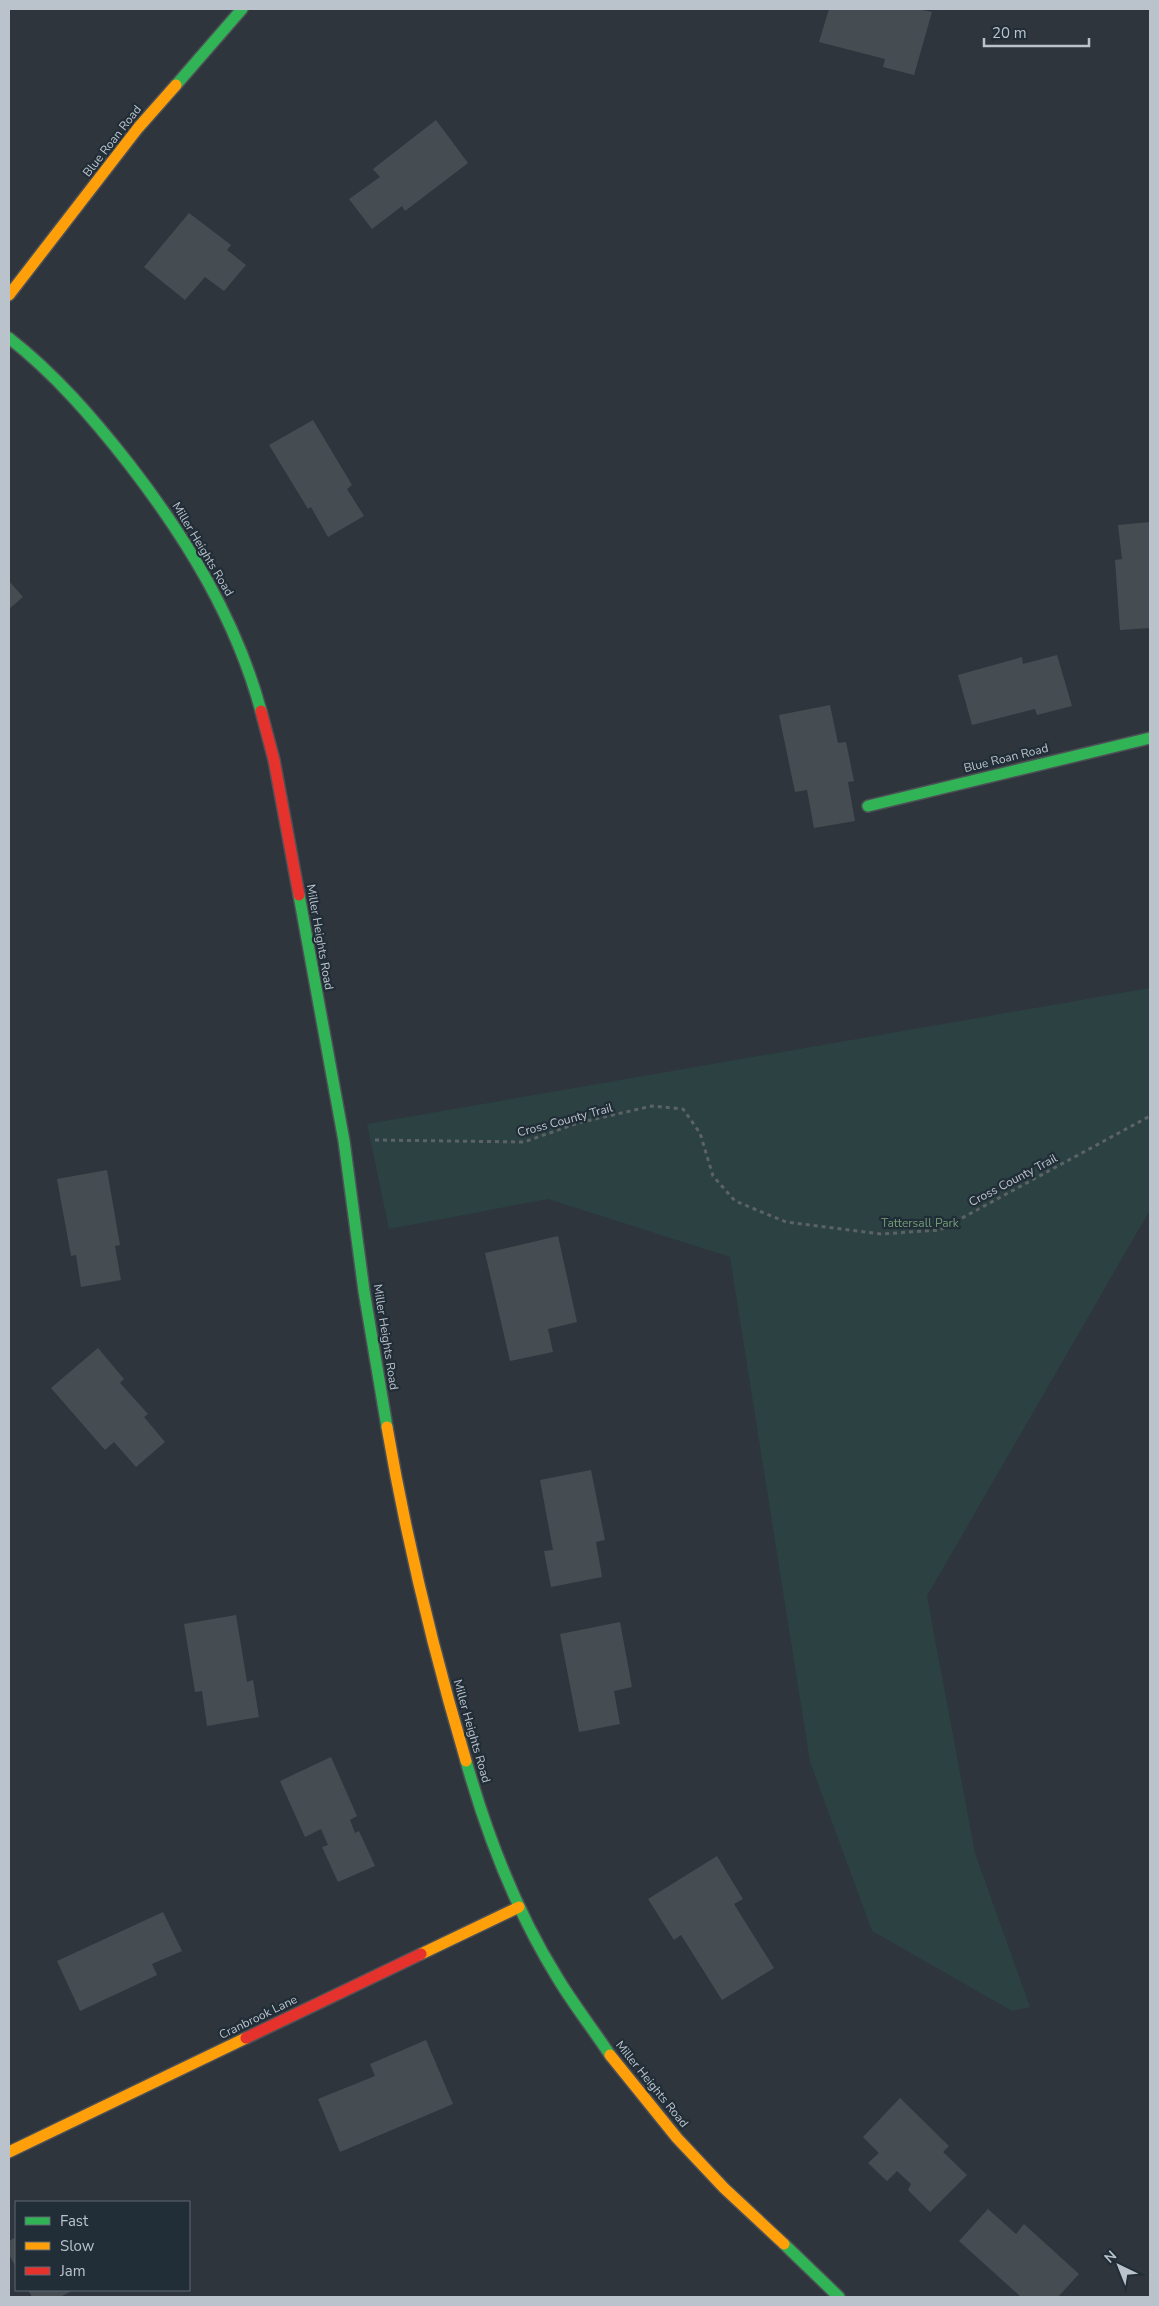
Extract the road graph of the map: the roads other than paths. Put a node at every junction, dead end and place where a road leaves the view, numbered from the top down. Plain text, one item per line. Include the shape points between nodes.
1 (242, 9) edge
2 (9, 295) edge
3 (9, 338) edge
4 (1150, 738) edge
5 (868, 806) dead end
6 (519, 1907) junction
7 (9, 2152) edge
8 (840, 2297) edge

1 - 2 street, Blue Roan Road via 138,128
3 - 6 street, Miller Heights Road via 40,364 98,424 162,507 200,566 233,629 256,693 274,760 344,1141 364,1291 394,1467 453,1717 476,1796
4 - 5 street, Blue Roan Road
6 - 7 street, Cranbrook Lane
6 - 8 street, Miller Heights Road via 557,1977 613,2059 677,2138 724,2188

